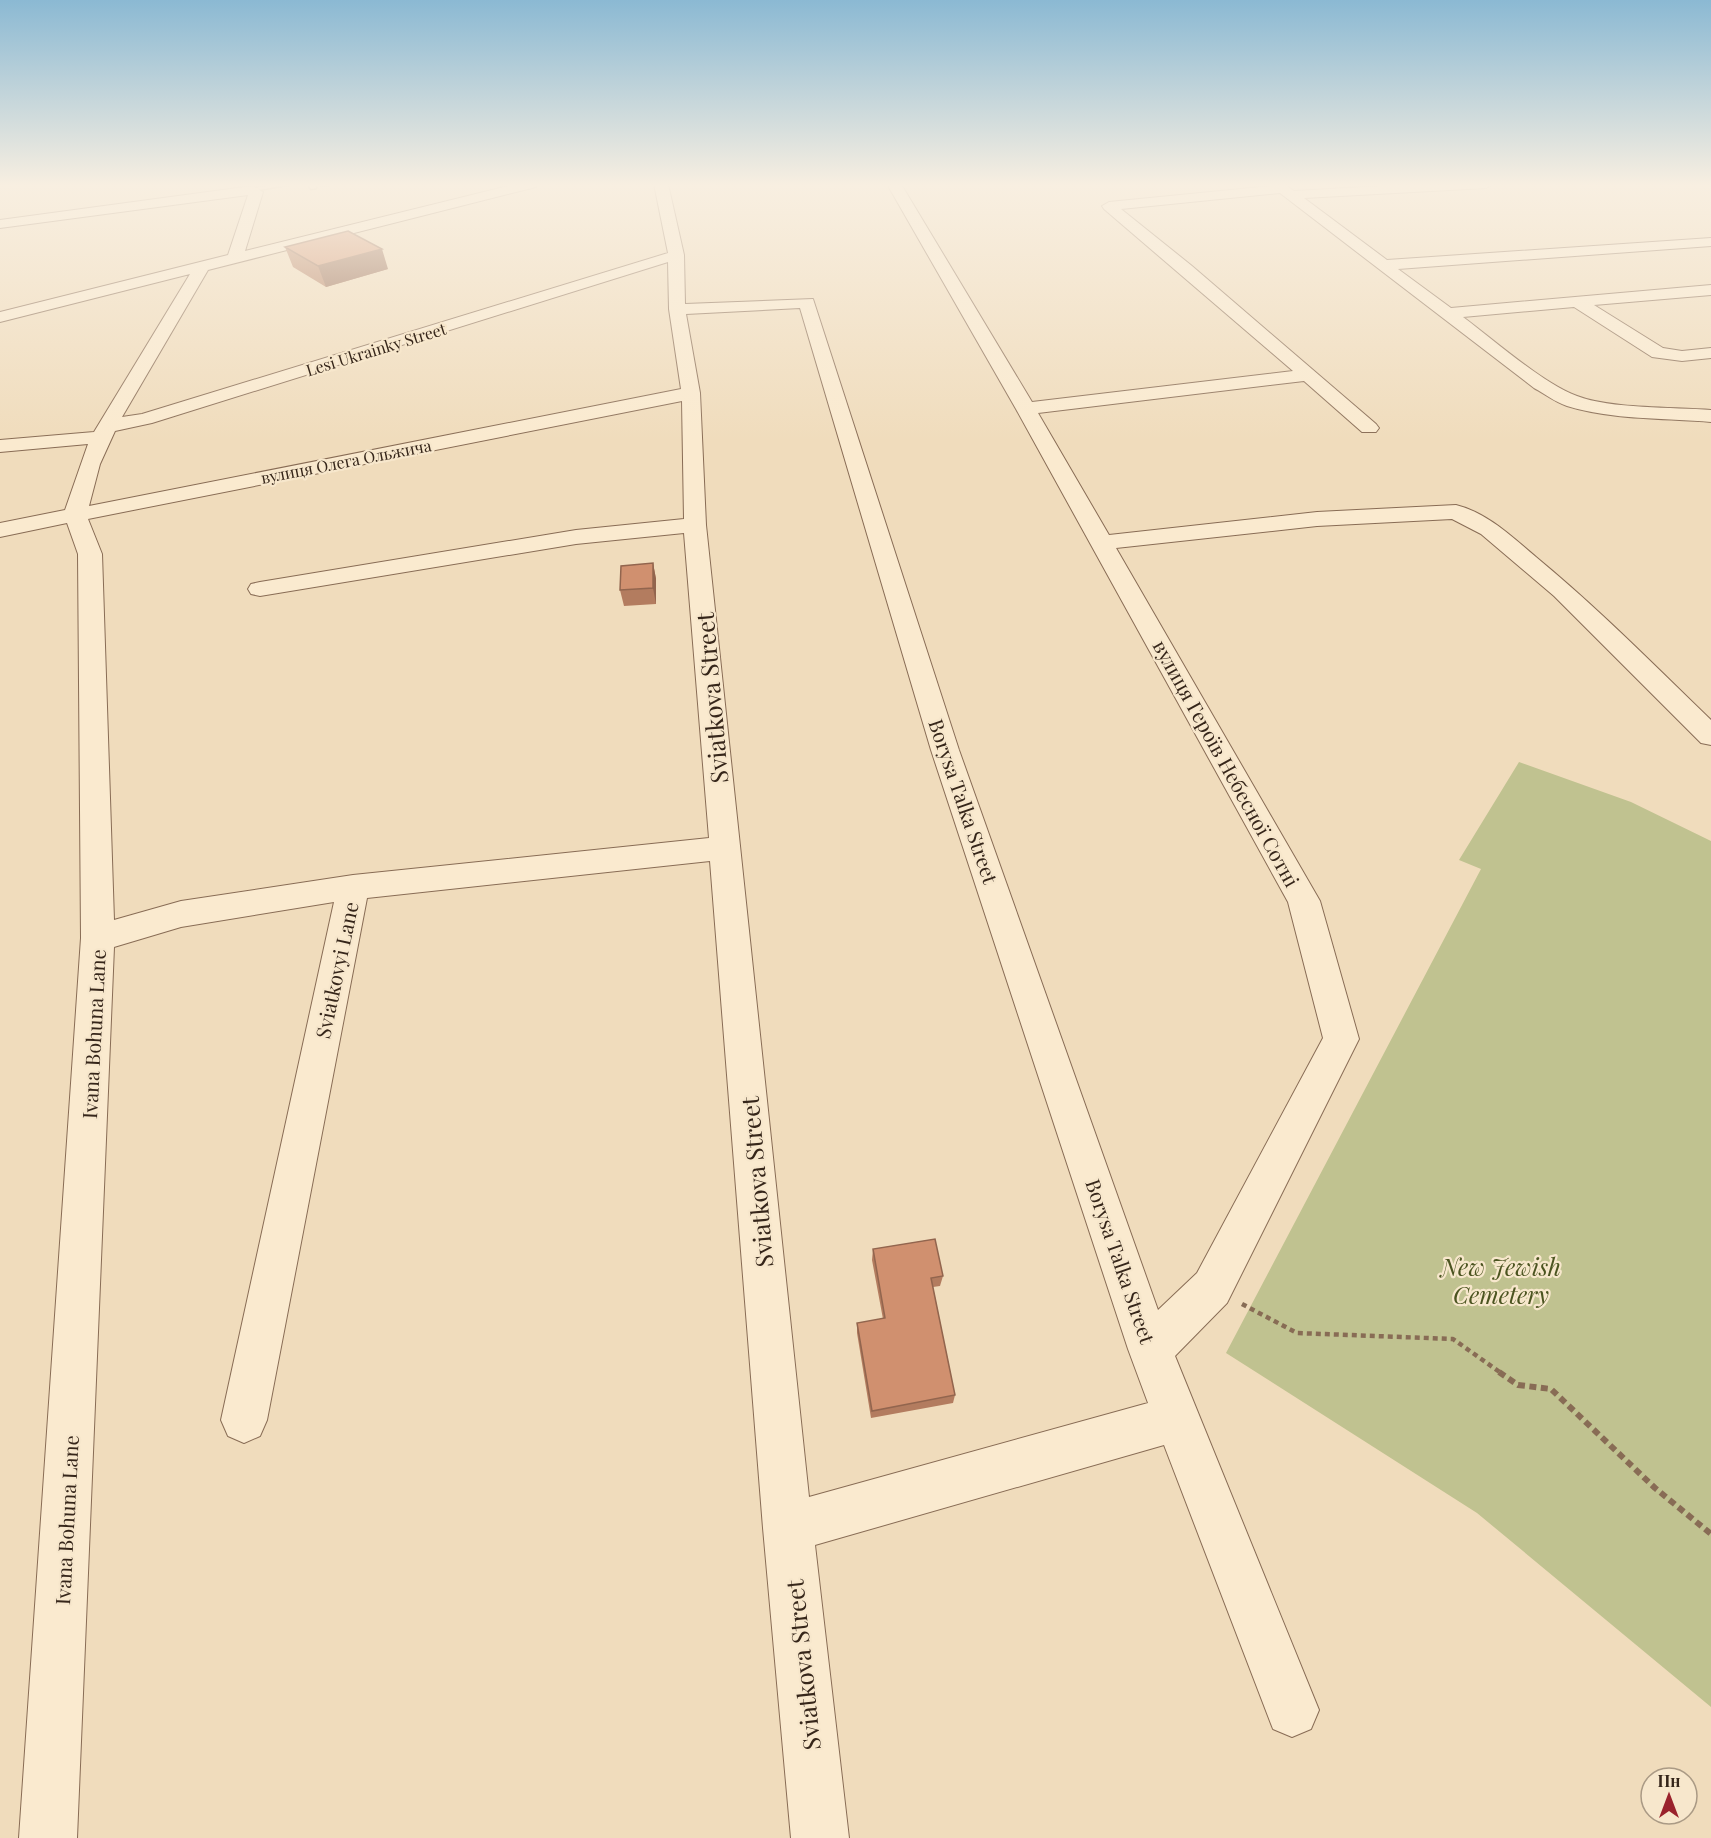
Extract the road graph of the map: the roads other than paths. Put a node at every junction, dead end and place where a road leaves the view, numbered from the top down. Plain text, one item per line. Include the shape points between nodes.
1 (188, 270) edge
2 (214, 270) edge
3 (628, 270) edge
4 (676, 270) edge
5 (944, 270) edge
6 (1183, 270) edge
7 (1392, 270) edge
8 (1711, 290) edge
9 (1577, 302) junction
10 (677, 309) junction
11 (1449, 313) junction
12 (0, 317) edge
13 (1711, 353) edge
14 (1308, 375) junction
15 (691, 393) junction
16 (1026, 409) junction
17 (1709, 417) edge
18 (1369, 428) dead end
19 (105, 432) junction
20 (0, 446) edge
21 (75, 515) junction
22 (695, 525) junction
23 (0, 530) edge
24 (1103, 543) junction
25 (260, 589) dead end
26 (1711, 736) edge
27 (725, 848) junction
28 (353, 887) junction
29 (98, 938) junction
30 (1150, 1349) junction
31 (1178, 1418) junction
32 (244, 1420) dead end
33 (788, 1528) junction
34 (1292, 1710) dead end
35 (48, 1838) edge
36 (819, 1838) edge

1 - 12 street
2 - 19 street
3 - 19 street, Lesi Ukrainky Street
4 - 10 street, Sviatkova Street
5 - 16 street, вулиця Героїв Небесної Сотні
6 - 14 street
7 - 11 street
8 - 9 street
9 - 11 street
9 - 13 street via 1658,353
10 - 15 street, Sviatkova Street
10 - 30 street, Borysa Talka Street via 807,303 945,750
11 - 17 street via 1563,397 1579,403
14 - 16 street
14 - 18 street
15 - 21 street, вулиця Олега Ольжича
15 - 22 street, Sviatkova Street
16 - 24 street, вулиця Героїв Небесної Сотні
19 - 20 street, Lesi Ukrainky Street
19 - 21 street via 90,464
21 - 23 street, вулиця Олега Ольжича
21 - 29 street, Ivana Bohuna Lane via 90,554
22 - 25 street via 576,537
22 - 27 street, Sviatkova Street
24 - 26 street via 1317,519 1456,512 1489,529 1563,591
24 - 30 street, вулиця Героїв Небесної Сотні via 1304,901 1341,1039 1212,1288
27 - 28 street, Sviatkovyi Lane
27 - 33 street, Sviatkova Street
28 - 29 street via 181,914
28 - 32 street, Sviatkovyi Lane
29 - 35 street, Ivana Bohuna Lane
30 - 31 street, Borysa Talka Street
31 - 33 street
31 - 34 street, Borysa Talka Street
33 - 36 street, Sviatkova Street

